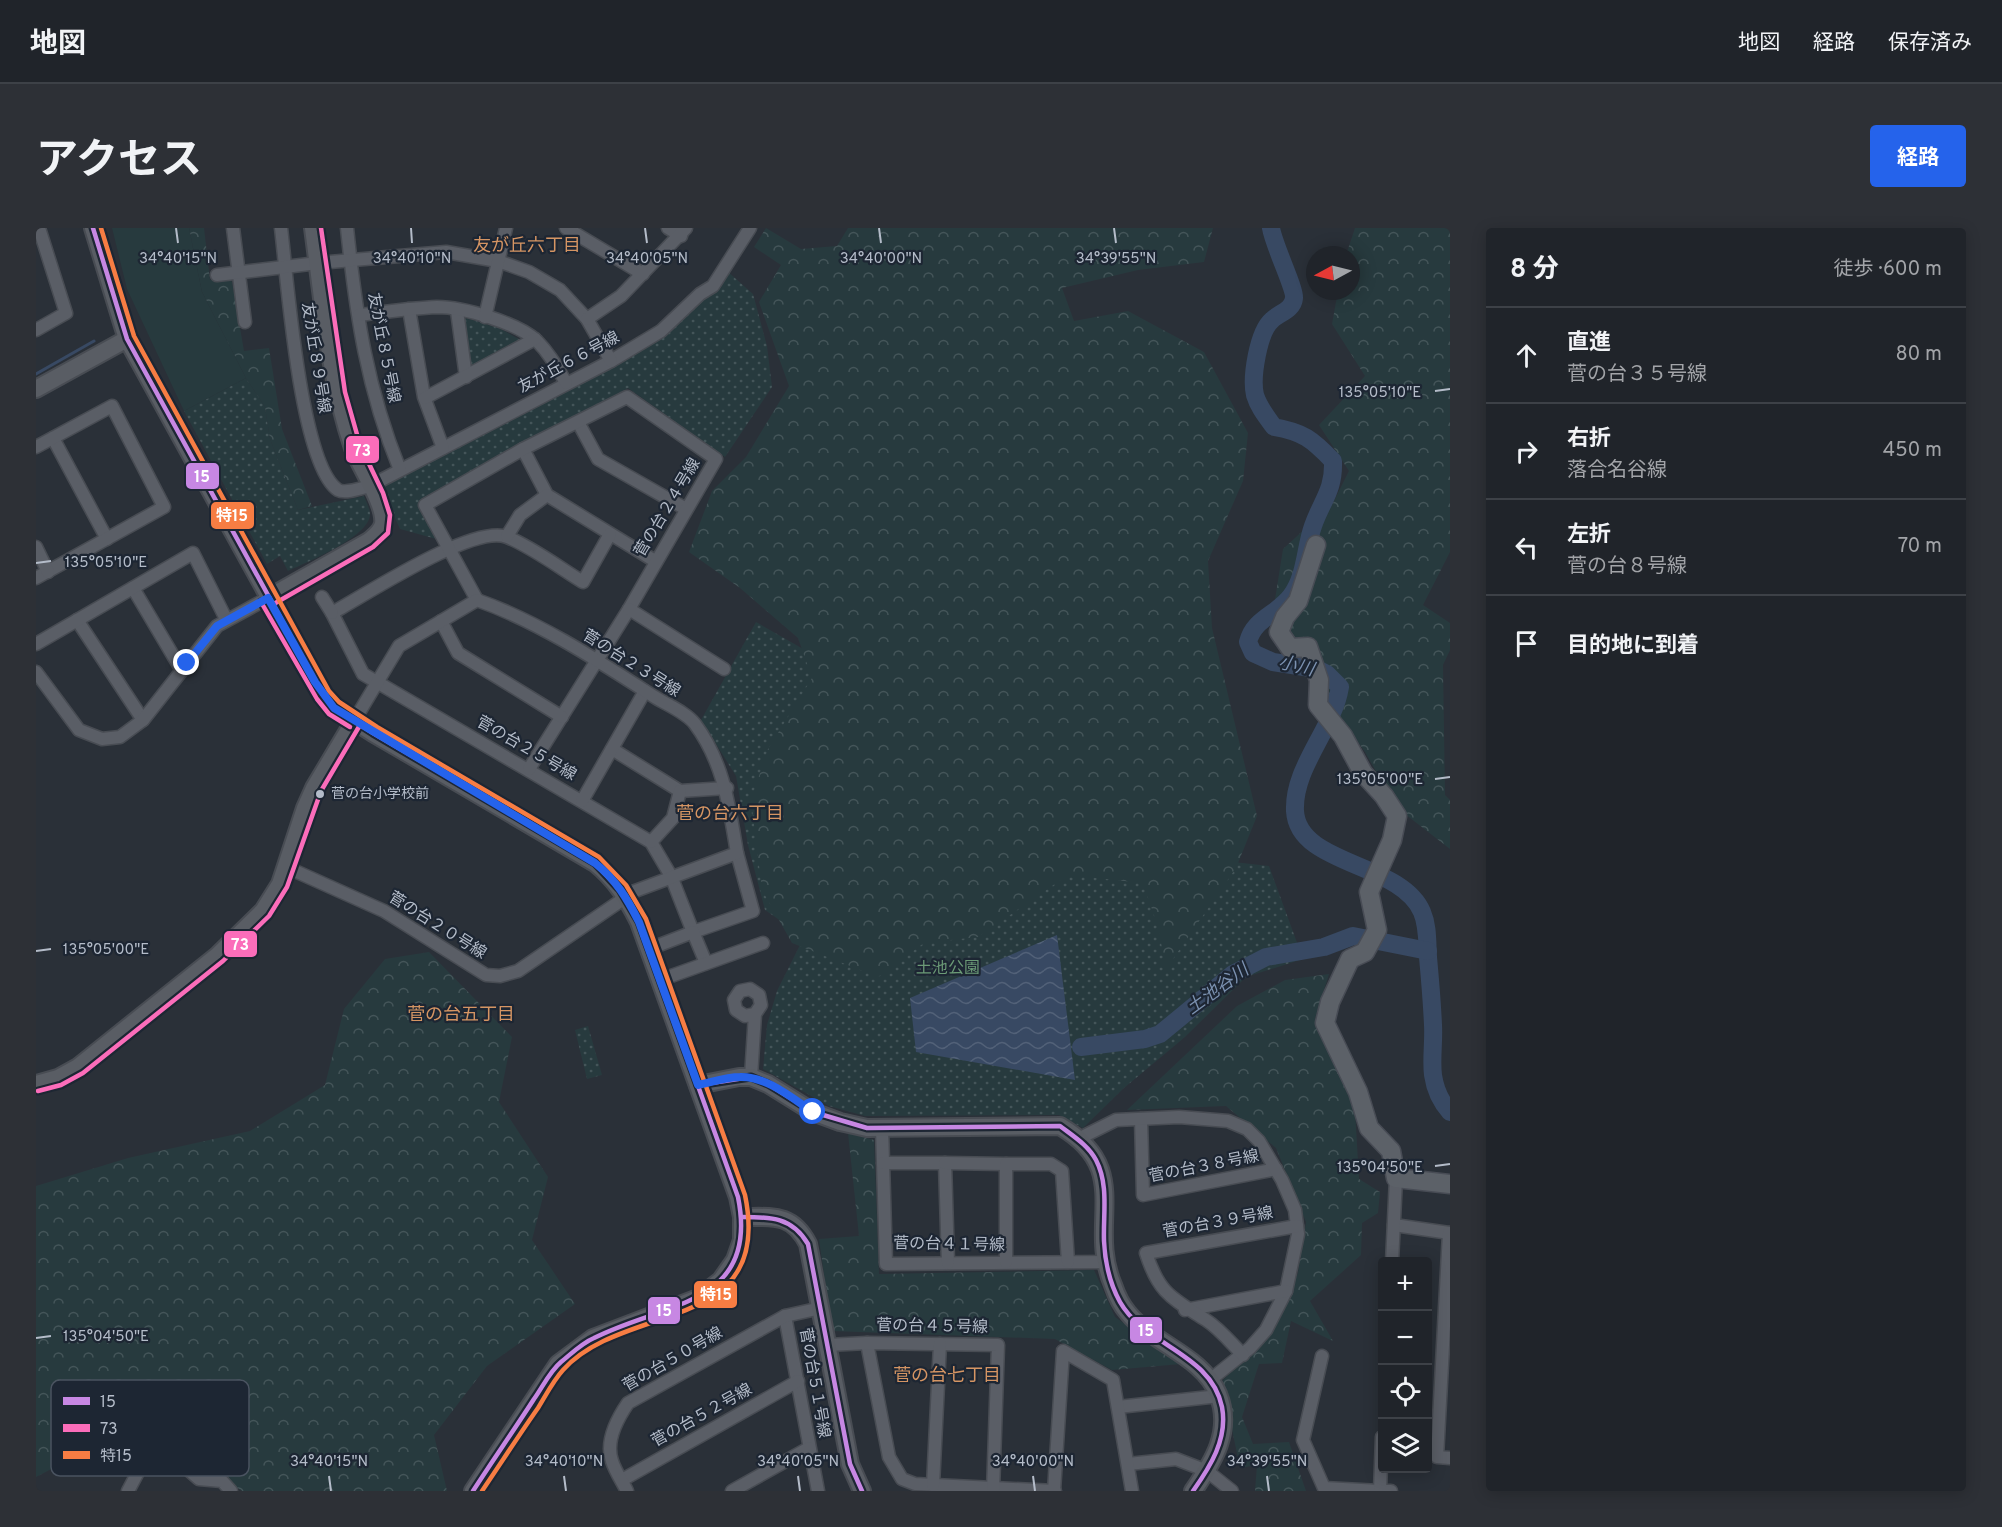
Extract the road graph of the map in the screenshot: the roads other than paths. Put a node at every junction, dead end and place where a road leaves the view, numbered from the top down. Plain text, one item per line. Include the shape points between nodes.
1 (39, 228) edge
2 (93, 228) edge
3 (233, 228) edge
4 (281, 228) edge
5 (313, 228) edge
6 (347, 228) edge
7 (506, 228) edge
8 (566, 228) edge
9 (668, 228) edge
10 (750, 228) edge
11 (683, 232) edge
12 (351, 260) junction
13 (498, 261) junction
14 (318, 262) junction
15 (286, 267) junction
16 (239, 273) junction
17 (643, 274) junction
18 (217, 275) dead end
19 (409, 309) junction
20 (457, 311) junction
21 (359, 315) junction
22 (485, 317) junction
23 (587, 319) junction
24 (245, 322) dead end
25 (36, 330) edge
26 (128, 339) junction
27 (535, 339) junction
28 (611, 361) junction
29 (466, 377) junction
30 (566, 383) junction
31 (36, 389) edge
32 (425, 398) junction
33 (578, 422) junction
34 (53, 438) junction
35 (36, 447) edge
36 (443, 448) junction
37 (523, 449) junction
38 (400, 470) junction
39 (370, 486) junction
40 (547, 495) junction
41 (686, 508) junction
42 (610, 534) junction
43 (507, 536) junction
44 (107, 539) junction
45 (1316, 545) dead end
46 (36, 547) edge
47 (449, 548) junction
48 (655, 561) junction
49 (48, 572) junction
50 (36, 578) edge
51 (133, 588) junction
52 (322, 597) dead end
53 (268, 598) junction
54 (477, 600) junction
55 (629, 609) junction
56 (333, 614) junction
57 (77, 620) junction
58 (226, 620) junction
59 (441, 621) junction
60 (36, 644) edge
61 (597, 661) junction
62 (181, 669) junction
63 (724, 669) dead end
64 (36, 672) edge
65 (376, 682) junction
66 (645, 691) junction
67 (562, 717) junction
68 (143, 720) junction
69 (354, 721) junction
70 (612, 749) junction
71 (529, 769) junction
72 (727, 788) junction
73 (680, 791) junction
74 (582, 801) junction
75 (651, 842) junction
76 (737, 853) junction
77 (286, 867) junction
78 (671, 876) junction
79 (627, 897) junction
80 (693, 932) junction
81 (763, 943) dead end
82 (649, 950) junction
83 (706, 963) junction
84 (660, 980) junction
85 (755, 1014) dead end
86 (751, 1077) junction
87 (36, 1084) edge
88 (698, 1085) junction
89 (1141, 1119) junction
90 (882, 1128) junction
91 (1080, 1138) junction
92 (883, 1163) junction
93 (945, 1163) junction
94 (1005, 1164) junction
95 (1276, 1169) junction
96 (1396, 1178) junction
97 (1450, 1184) edge
98 (742, 1217) junction
99 (1394, 1225) junction
100 (1297, 1226) junction
101 (1449, 1233) edge
102 (1392, 1257) edge
103 (1006, 1262) junction
104 (1068, 1262) junction
105 (1107, 1262) junction
106 (948, 1263) junction
107 (1286, 1291) junction
108 (821, 1308) junction
109 (1185, 1310) junction
110 (785, 1316) junction
111 (867, 1342) junction
112 (940, 1344) junction
113 (828, 1345) junction
114 (1243, 1355) junction
115 (1322, 1356) dead end
116 (1210, 1380) junction
117 (798, 1382) junction
118 (1219, 1396) junction
119 (1118, 1407) junction
120 (809, 1448) junction
121 (1450, 1458) edge
122 (1128, 1464) junction
123 (1207, 1471) junction
124 (1381, 1473) edge
125 (136, 1476) edge
126 (196, 1476) edge
127 (933, 1485) junction
128 (625, 1486) edge
129 (993, 1490) edge
130 (128, 1491) edge
131 (231, 1491) edge
132 (473, 1491) edge
133 (732, 1491) edge
134 (818, 1491) edge
135 (862, 1491) edge
136 (1055, 1491) edge
137 (1132, 1491) edge
138 (1193, 1491) edge
139 (1232, 1491) edge
140 (1380, 1491) edge
141 (1390, 1491) edge

1 - 25 street via 66,313
2 - 26 street
3 - 16 street
4 - 15 street, 友が丘８９号線
5 - 14 street
6 - 12 street, 友が丘８５号線
7 - 13 street
8 - 17 street
9 - 11 street
10 - 28 street, 友が丘６６号線 via 713,286 661,331
11 - 17 street
12 - 13 street via 446,252
12 - 14 street
12 - 21 street, 友が丘８５号線
13 - 22 street
13 - 23 street via 529,272 560,290
14 - 15 street
14 - 39 street via 336,389 345,425
15 - 16 street
15 - 39 street, 友が丘８９号線 via 302,395 320,459 338,490
16 - 18 street
16 - 24 street
17 - 23 street via 621,296
19 - 20 street via 440,307
19 - 21 street
19 - 32 street
20 - 22 street
20 - 29 street
21 - 38 street, 友が丘８５号線 via 367,371 381,423
22 - 27 street
23 - 28 street
26 - 31 street
26 - 53 street
27 - 29 street
27 - 30 street
28 - 30 street, 友が丘６６号線
29 - 32 street
30 - 36 street, 友が丘６６号線
32 - 36 street
33 - 37 street, 菅の台２４号線
33 - 41 street via 597,459
33 - 41 street, 菅の台２４号線 via 627,397 716,459
34 - 35 street
34 - 44 street
34 - 44 street via 112,406 164,507
36 - 38 street, 友が丘６６号線
37 - 40 street
37 - 47 street, 菅の台２４号線 via 425,505
38 - 39 street, 友が丘６６号線
39 - 53 street via 383,516 380,531
40 - 42 street
40 - 43 street via 520,515
41 - 48 street, 菅の台２４号線
42 - 43 street via 583,582
42 - 48 street
43 - 47 street via 488,535
44 - 49 street
45 - 96 main road via 1298,601 1285,616 1279,632 1290,648 1308,647 1315,668 1318,705 1397,816 1392,840 1369,892 1377,930 1365,952 1350,960 1330,1002 1325,1023 1355,1083 1370,1128 1391,1151
46 - 49 street
47 - 54 street, 菅の台２４号線
47 - 56 street
48 - 55 street, 菅の台２４号線
49 - 50 street
51 - 57 street
51 - 58 street via 193,553
51 - 62 street
52 - 56 street, 菅の台２５号線
53 - 58 street
53 - 69 street via 323,695
54 - 59 street
54 - 61 street, 菅の台２３号線 via 507,611
55 - 61 street, 菅の台２４号線
55 - 63 street
56 - 65 street, 菅の台２５号線 via 363,674
57 - 60 street
57 - 68 street
58 - 62 street
59 - 65 street via 399,646
59 - 67 street via 458,653
61 - 66 street, 菅の台２３号線
61 - 67 street, 菅の台２４号線
62 - 68 street
64 - 68 street via 74,725 90,736 120,737
65 - 69 street
65 - 71 street, 菅の台２５号線
66 - 70 street
66 - 72 street, 菅の台２３号線 via 693,722 718,762
67 - 71 street, 菅の台２４号線
69 - 77 street via 305,808
69 - 79 street via 595,863
70 - 73 street
70 - 74 street
71 - 74 street, 菅の台２５号線
72 - 73 street
72 - 76 street, 菅の台２３号線
73 - 75 street via 673,818
74 - 75 street, 菅の台２５号線
75 - 78 street, 菅の台２５号線
76 - 78 street
76 - 80 street via 753,911
77 - 79 street, 菅の台２０号線 via 384,911 486,975 518,971
77 - 87 street via 263,911 218,955 78,1067
78 - 79 street
78 - 80 street, 菅の台２５号線
79 - 82 street
80 - 82 street
80 - 83 street, 菅の台２５号線
81 - 83 street
82 - 84 street
83 - 84 street
84 - 88 street
85 - 86 street
86 - 88 street
86 - 90 street via 813,1112 840,1122
88 - 98 street
89 - 91 street via 1116,1120
89 - 95 street via 1228,1120 1247,1128
89 - 95 street, 菅の台３８号線 via 1143,1196
90 - 91 street via 1060,1126
90 - 92 street, 菅の台４１号線
91 - 105 street via 1096,1159 1103,1179
92 - 93 street
92 - 106 street, 菅の台４１号線 via 886,1264
93 - 94 street
93 - 106 street
94 - 103 street
94 - 104 street via 1052,1164 1062,1171
95 - 100 street via 1295,1210
96 - 97 main road
96 - 99 street
98 - 108 street via 781,1217 802,1232
98 - 132 street via 742,1240 735,1260 721,1280 698,1298 592,1338 558,1364
99 - 101 street
99 - 102 street
100 - 107 street via 1295,1257
100 - 109 street, 菅の台３９号線 via 1146,1253 1153,1275
101 - 121 street via 1437,1457
103 - 104 street, 菅の台４１号線
103 - 106 street, 菅の台４１号線
104 - 105 street, 菅の台４１号線
105 - 116 street via 1111,1282 1128,1313
107 - 109 street
107 - 114 street via 1266,1330
108 - 110 street, 菅の台５０号線
108 - 113 street
109 - 114 street, 菅の台３９号線 via 1206,1320
110 - 117 street, 菅の台５１号線
110 - 128 street, 菅の台５０号線 via 628,1403 615,1422 611,1442 611,1460
111 - 112 street, 菅の台４５号線
111 - 113 street, 菅の台４５号線
111 - 127 street via 893,1469 902,1479
112 - 127 street
112 - 129 street, 菅の台４５号線 via 998,1345
113 - 135 street via 850,1464
114 - 116 street
115 - 140 street via 1303,1440 1323,1488
116 - 118 street
117 - 120 street, 菅の台５１号線
117 - 128 street, 菅の台５２号線
118 - 119 street
118 - 123 street via 1222,1433
119 - 122 street
119 - 136 street via 1110,1377 1063,1351
120 - 133 street
120 - 134 street, 菅の台５１号線
122 - 123 street via 1176,1459
122 - 137 street
123 - 138 street
123 - 139 street
124 - 140 street
125 - 130 street
126 - 131 street via 222,1481
127 - 129 street
129 - 136 street
140 - 141 street

